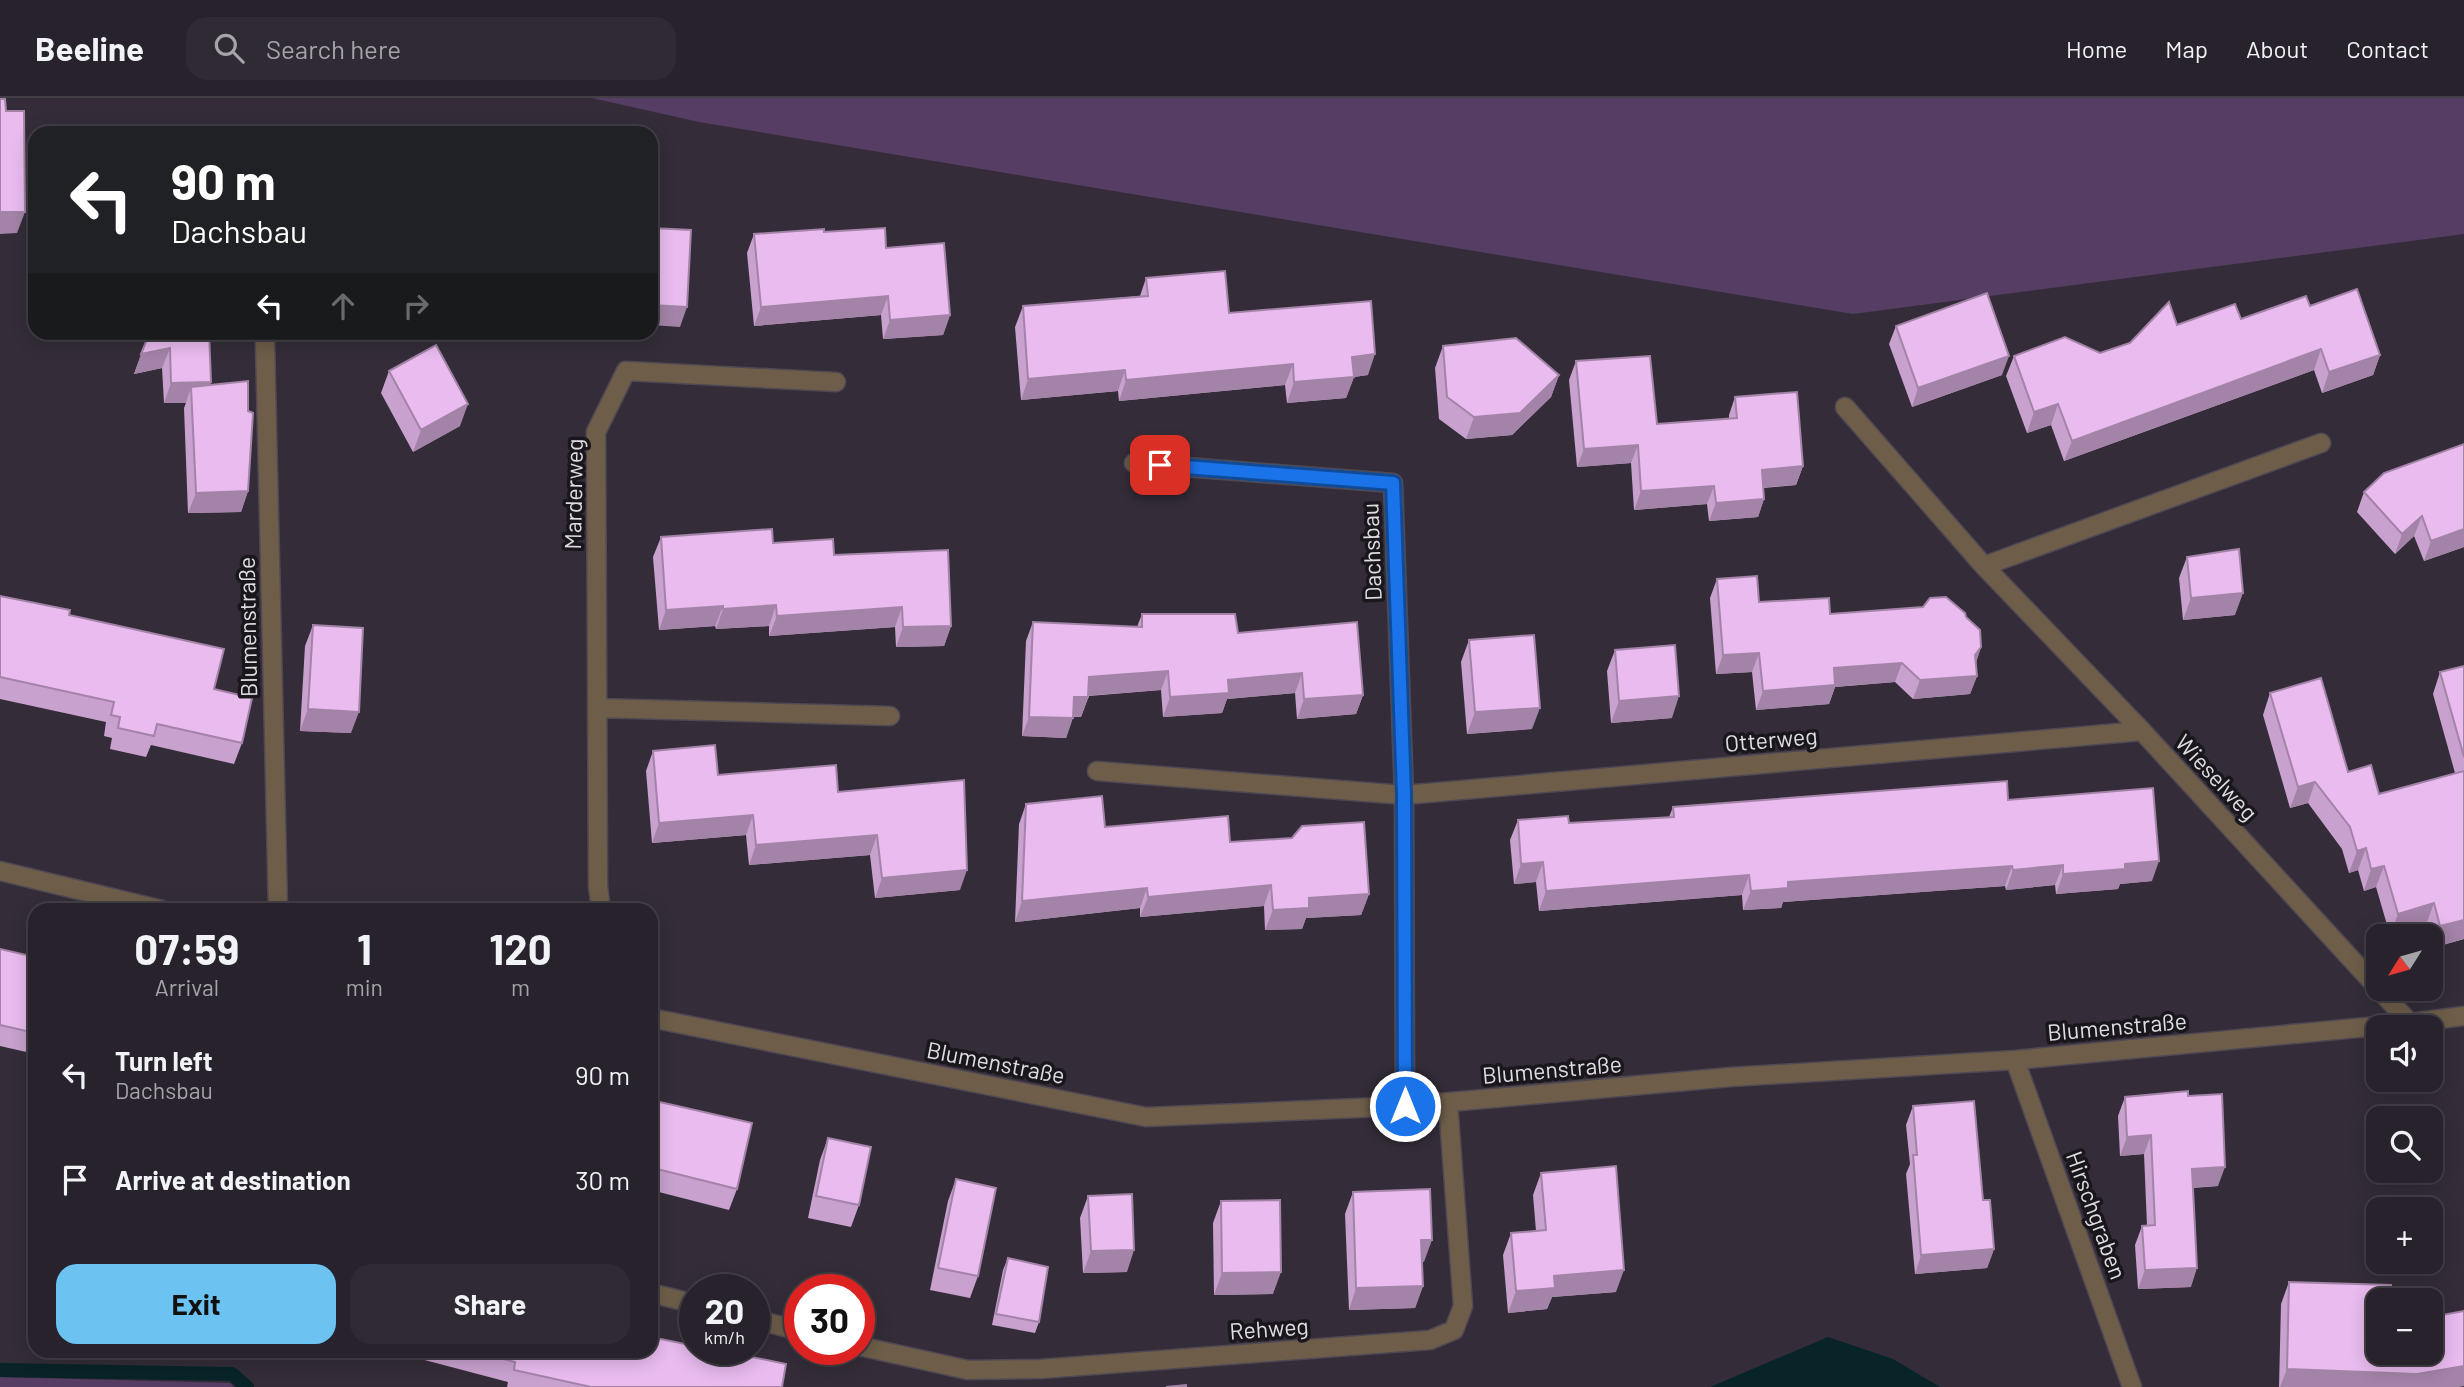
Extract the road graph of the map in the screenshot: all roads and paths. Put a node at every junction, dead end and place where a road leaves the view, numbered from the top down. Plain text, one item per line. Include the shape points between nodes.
1 (265, 342) dead end
2 (836, 382) dead end
3 (1845, 407) dead end
4 (2321, 443) dead end
5 (1134, 463) dead end
6 (1984, 566) junction
7 (597, 708) junction
8 (890, 716) dead end
9 (2142, 731) junction
10 (1097, 771) dead end
11 (1404, 795) junction
12 (0, 871) edge
13 (133, 903) edge
14 (278, 903) edge
15 (599, 903) edge
16 (2403, 1015) edge
17 (2464, 1016) edge
18 (658, 1019) edge
19 (2443, 1019) edge
20 (2366, 1027) edge
21 (2015, 1060) junction
22 (1448, 1103) junction
23 (1405, 1106) junction
24 (658, 1295) edge
25 (679, 1300) edge
26 (875, 1350) edge
27 (2132, 1387) edge

1 - 14 street, Blumenstraße
2 - 7 street, Marderweg via 626,371 596,432
3 - 6 street, Wieselweg
4 - 6 street
5 - 11 street, Dachsbau via 1393,483
6 - 9 street, Wieselweg
7 - 8 street
7 - 15 street, Marderweg
9 - 11 street, Otterweg
9 - 16 street, Wieselweg
10 - 11 street
11 - 23 street, Dachsbau
12 - 13 street
17 - 19 street, Blumenstraße
18 - 23 street, Blumenstraße via 1146,1117
20 - 21 street, Blumenstraße
21 - 22 street, Blumenstraße via 1731,1077
21 - 27 street, Hirschgraben
22 - 23 street, Blumenstraße
22 - 26 street, Rehweg via 1463,1306 1454,1330 1430,1340 1028,1369 968,1370
24 - 25 street

